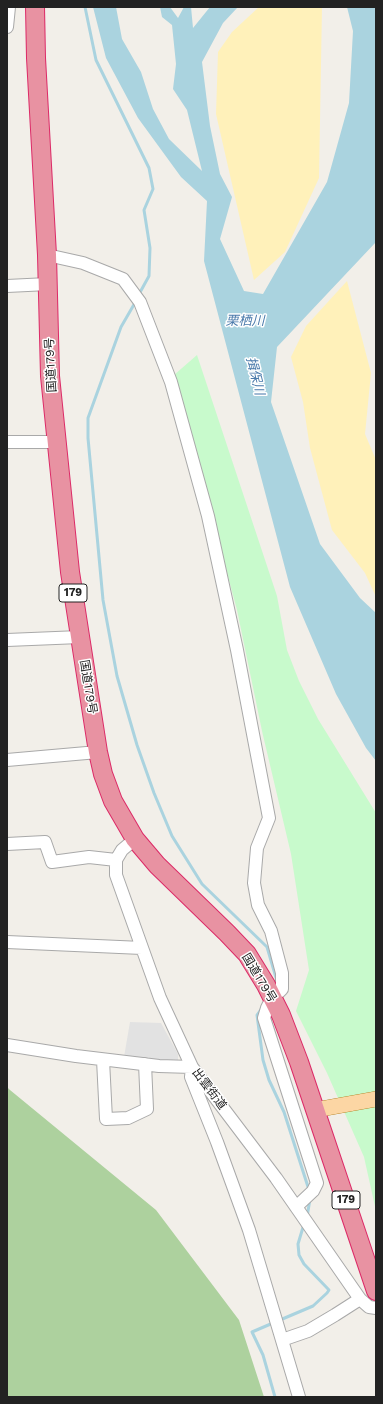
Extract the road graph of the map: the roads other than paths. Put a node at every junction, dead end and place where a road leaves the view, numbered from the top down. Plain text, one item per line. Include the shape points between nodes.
1 (9, 7) edge
2 (35, 7) edge
3 (7, 27) edge
4 (47, 255) junction
5 (48, 284) junction
6 (7, 286) edge
7 (7, 442) edge
8 (56, 442) junction
9 (80, 637) junction
10 (7, 640) edge
11 (98, 752) junction
12 (7, 760) edge
13 (135, 839) junction
14 (7, 844) edge
15 (116, 860) junction
16 (7, 942) edge
17 (142, 948) junction
18 (279, 992) dead end
19 (269, 1004) dead end
20 (7, 1045) edge
21 (103, 1060) junction
22 (145, 1064) junction
23 (192, 1068) junction
24 (376, 1099) edge
25 (315, 1110) junction
26 (296, 1208) junction
27 (376, 1291) edge
28 (360, 1299) junction
29 (376, 1308) edge
30 (282, 1340) junction
31 (299, 1397) edge

1 - 3 street
2 - 4 highway, 国道179号 / 179
4 - 5 highway, 国道179号 / 179
4 - 18 street via 83,263 123,279 136,297 171,382 208,516 239,657 269,818 257,848 254,883 258,905 271,931 282,973 282,989
5 - 6 street
5 - 8 highway, 国道179号 / 179 via 50,376
7 - 8 street
8 - 9 highway, 国道179号 / 179
9 - 10 street
9 - 11 highway, 国道179号 / 179
11 - 12 street
11 - 13 highway, 国道179号 / 179 via 108,789
13 - 15 street via 122,850
13 - 25 highway, 国道179号 / 179 via 157,866 247,954 281,1015
14 - 15 street via 45,842 52,862 89,857
15 - 17 street, 出雲街道 via 116,875
16 - 17 street
17 - 23 street, 出雲街道 via 160,998
19 - 26 street via 264,1018 317,1183
20 - 21 street
21 - 22 street
21 - 22 street via 106,1119 128,1118 147,1109
22 - 23 street
23 - 26 street, 出雲街道
23 - 30 street via 191,1077 249,1230
24 - 25 main road
25 - 27 highway, 国道179号 / 179
26 - 28 street, 出雲街道
28 - 29 street, 出雲街道 via 370,1307
28 - 30 street via 308,1331
30 - 31 street

